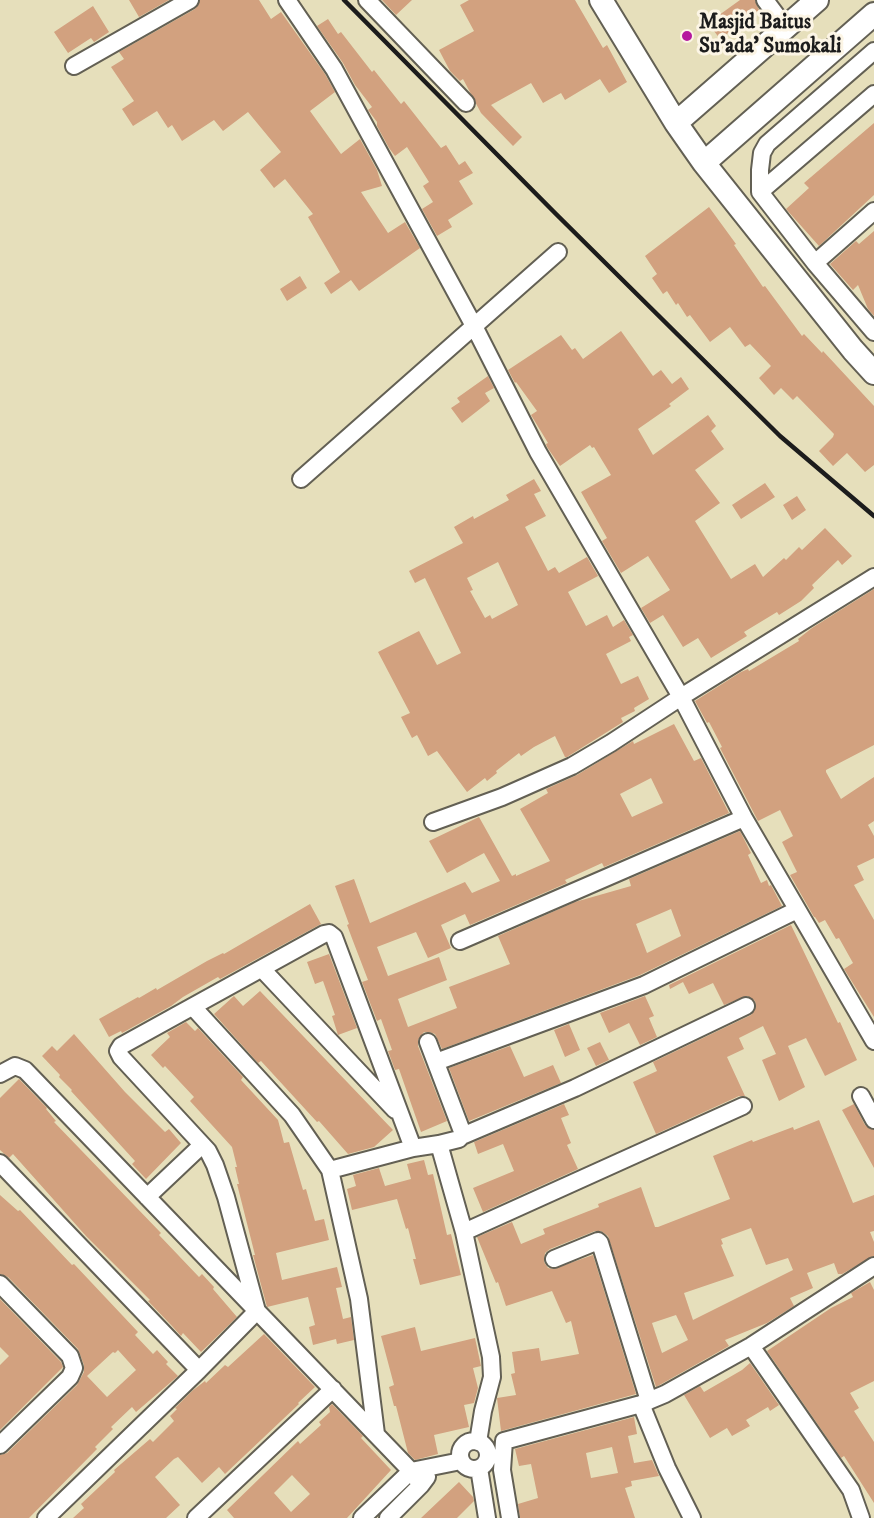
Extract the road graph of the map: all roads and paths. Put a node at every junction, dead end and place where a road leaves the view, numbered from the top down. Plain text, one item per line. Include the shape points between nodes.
1 (190, 0) edge
2 (287, 0) edge
3 (367, 0) edge
4 (601, 0) edge
5 (765, 0) edge
6 (817, 0) edge
7 (874, 14) edge
8 (786, 28) junction
9 (874, 51) edge
10 (74, 66) dead end
11 (874, 94) edge
12 (466, 103) dead end
13 (676, 123) junction
14 (704, 163) junction
15 (760, 192) junction
16 (773, 208) junction
17 (874, 211) edge
18 (753, 225) junction
19 (558, 252) dead end
20 (815, 263) junction
21 (474, 326) junction
22 (874, 332) edge
23 (874, 373) edge
24 (301, 479) dead end
25 (874, 577) edge
26 (681, 697) junction
27 (744, 818) junction
28 (433, 822) dead end
29 (797, 910) junction
30 (460, 941) dead end
31 (262, 969) junction
32 (746, 1006) dead end
33 (193, 1007) junction
34 (874, 1041) edge
35 (428, 1042) dead end
36 (436, 1062) junction
37 (0, 1074) edge
38 (861, 1096) dead end
39 (744, 1106) dead end
40 (401, 1117) junction
41 (874, 1120) edge
42 (462, 1136) junction
43 (439, 1144) junction
44 (202, 1145) junction
45 (413, 1148) junction
46 (0, 1163) edge
47 (330, 1170) junction
48 (147, 1197) junction
49 (464, 1232) junction
50 (554, 1258) dead end
51 (874, 1266) edge
52 (0, 1284) edge
53 (257, 1311) junction
54 (751, 1346) junction
55 (199, 1370) junction
56 (333, 1389) junction
57 (645, 1402) junction
58 (376, 1434) junction
59 (478, 1442) junction
60 (0, 1444) edge
61 (461, 1461) junction
62 (434, 1466) junction
63 (482, 1466) junction
64 (502, 1470) junction
65 (411, 1471) junction
66 (421, 1485) junction
67 (369, 1516) edge
68 (46, 1518) edge
69 (196, 1518) edge
70 (388, 1518) edge
71 (487, 1518) edge
72 (510, 1518) edge
73 (692, 1518) edge
74 (861, 1518) edge

1 - 10 street
2 - 21 street via 334,69
3 - 12 street
4 - 13 main road
5 - 8 street
6 - 8 main road
7 - 14 main road
8 - 13 main road
9 - 15 street via 768,144 762,153
11 - 15 street
13 - 14 main road
14 - 18 main road
15 - 16 street
16 - 18 street
16 - 20 street
17 - 20 street
18 - 23 main road
19 - 21 street
20 - 22 street
21 - 24 street
21 - 26 street via 538,452
25 - 26 street
26 - 27 street
26 - 28 street via 572,765 502,797
27 - 29 street
27 - 30 street
29 - 34 street
29 - 36 street via 644,985
31 - 33 street
31 - 40 street
31 - 40 street via 324,934 334,937
32 - 42 street via 575,1089
33 - 44 street via 118,1051
33 - 47 street via 292,1114
35 - 36 street
36 - 42 street
37 - 48 street via 15,1066 25,1070
38 - 41 street
39 - 49 street
40 - 45 street
42 - 43 street
43 - 45 street
43 - 49 street
44 - 48 street
44 - 53 street via 220,1179
45 - 47 street
46 - 55 street
47 - 58 street via 359,1299
48 - 53 street
49 - 59 street via 492,1367
50 - 57 street via 600,1243
51 - 54 street
52 - 60 street via 70,1356 74,1368 70,1377
53 - 55 street
53 - 56 street
54 - 57 street
54 - 74 street via 851,1490
55 - 68 street
56 - 58 street
56 - 69 street
57 - 64 street via 507,1439 502,1443
57 - 73 street via 667,1468
58 - 65 street
59 - 61 street via 463,1446
59 - 63 street via 488,1457
61 - 62 street
61 - 63 street via 472,1469
62 - 65 street
62 - 66 street
63 - 64 street
63 - 71 street
64 - 72 street
65 - 66 street
65 - 67 street
66 - 70 street

